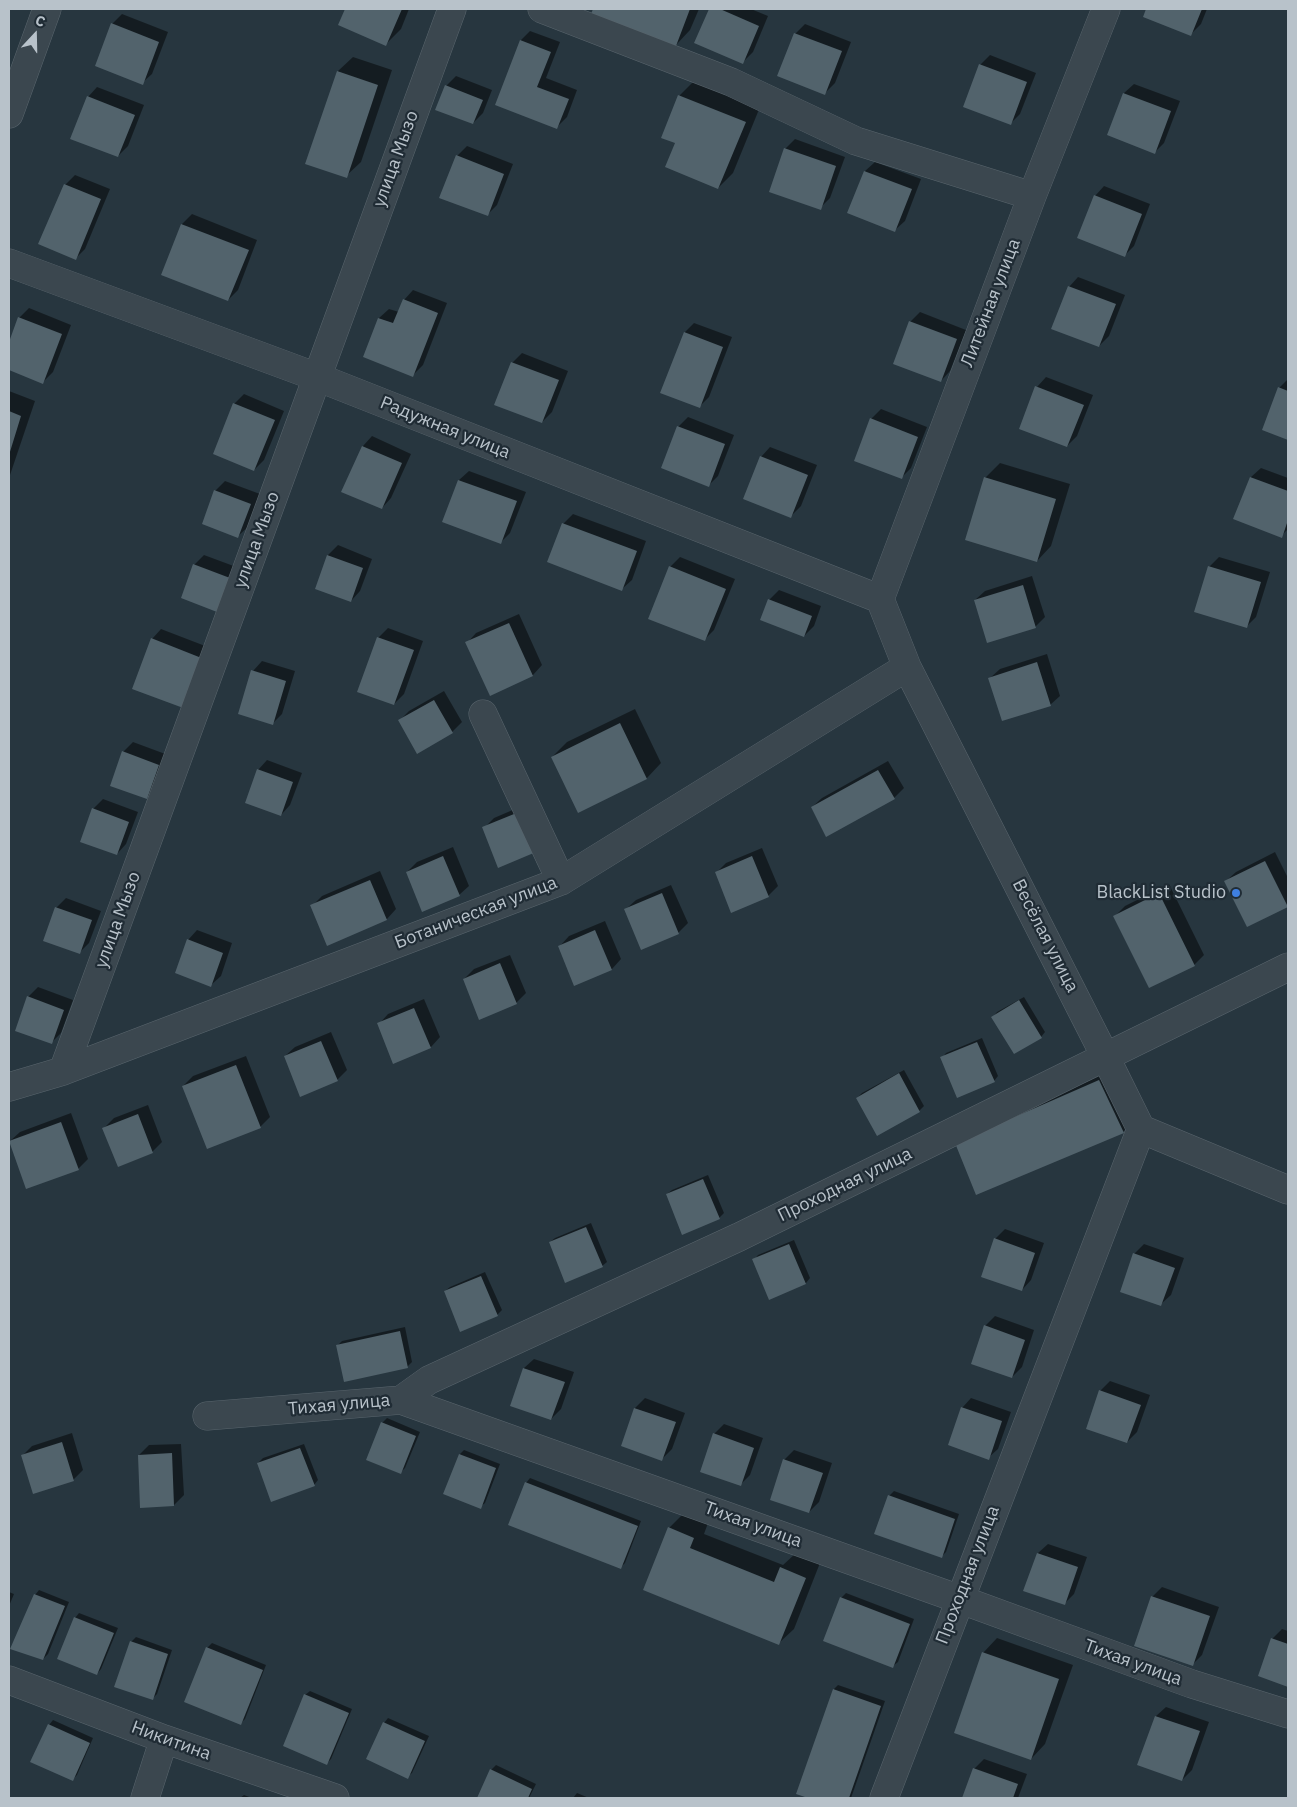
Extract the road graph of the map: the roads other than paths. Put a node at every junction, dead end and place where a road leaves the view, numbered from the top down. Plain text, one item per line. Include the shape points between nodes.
1 (47, 9) edge
2 (452, 9) edge
3 (542, 9) edge
4 (1106, 9) edge
5 (9, 114) edge
6 (1032, 196) junction
7 (9, 263) edge
8 (317, 377) junction
9 (880, 599) junction
10 (908, 667) junction
11 (483, 714) dead end
12 (561, 881) junction
13 (1288, 967) edge
14 (1106, 1058) junction
15 (63, 1071) junction
16 (9, 1087) edge
17 (1141, 1129) junction
18 (1288, 1190) edge
19 (401, 1400) junction
20 (207, 1416) dead end
21 (959, 1598) junction
22 (9, 1680) edge
23 (1288, 1714) edge
24 (164, 1739) junction
25 (145, 1798) edge
26 (335, 1798) edge
27 (884, 1798) edge

1 - 5 street
2 - 8 street, улица Мызо
3 - 6 street via 731,82 856,141
4 - 6 street, Литейная улица
6 - 9 street, Литейная улица
7 - 8 street, Радужная улица
8 - 9 street, Радужная улица
8 - 15 street, улица Мызо
9 - 10 street, Весёлая улица
10 - 12 street, Ботаническая улица
10 - 14 street, Весёлая улица
11 - 12 street
12 - 15 street, Ботаническая улица
13 - 14 street, Проходная улица
14 - 17 street, Весёлая улица
14 - 19 street, Проходная улица via 739,1237 429,1380
15 - 16 street, Ботаническая улица
17 - 18 street
17 - 21 street, Проходная улица
19 - 20 street, Тихая улица
19 - 21 street, Тихая улица
21 - 23 street, Тихая улица via 1192,1684
21 - 27 street, Проходная улица
22 - 24 street, Никитина
24 - 25 street
24 - 26 street, Никитина

